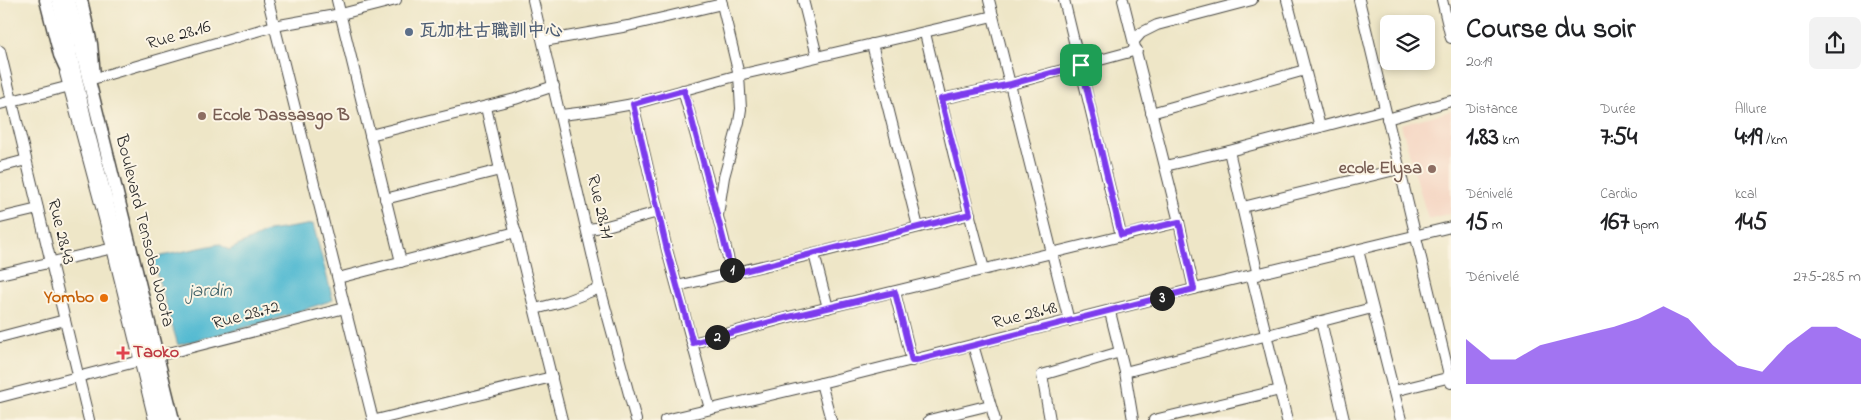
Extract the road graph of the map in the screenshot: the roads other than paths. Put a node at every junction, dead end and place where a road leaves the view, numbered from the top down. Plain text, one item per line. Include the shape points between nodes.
1 (46, 0) edge
2 (58, 0) edge
3 (69, 0) edge
4 (81, 0) edge
5 (268, 0) edge
6 (337, 0) edge
7 (396, 0) edge
8 (533, 0) edge
9 (803, 0) edge
10 (989, 0) edge
11 (1064, 0) edge
12 (1123, 0) edge
13 (1252, 0) edge
14 (1287, 0) edge
15 (1359, 0) edge
16 (1442, 0) edge
17 (722, 2) edge
18 (341, 14) junction
19 (993, 16) junction
20 (274, 26) junction
21 (926, 33) junction
22 (1451, 38) edge
23 (544, 41) junction
24 (872, 44) junction
25 (1135, 46) junction
26 (0, 51) edge
27 (817, 56) junction
28 (1081, 65) junction
29 (1305, 70) junction
30 (739, 75) junction
31 (81, 83) junction
32 (1011, 84) junction
33 (554, 86) junction
34 (684, 90) junction
35 (941, 99) junction
36 (12, 101) junction
37 (1451, 101) edge
38 (0, 104) edge
39 (633, 104) junction
40 (486, 106) junction
41 (1151, 113) junction
42 (1386, 114) junction
43 (560, 115) junction
44 (1320, 127) junction
45 (94, 129) junction
46 (370, 135) junction
47 (1229, 151) junction
48 (26, 160) junction
49 (1165, 166) junction
50 (0, 167) edge
51 (1399, 169) junction
52 (500, 170) junction
53 (385, 199) junction
54 (1243, 207) junction
55 (38, 209) junction
56 (658, 212) junction
57 (970, 214) junction
58 (718, 215) junction
59 (0, 218) edge
60 (1179, 222) junction
61 (918, 227) junction
62 (1451, 227) edge
63 (588, 229) junction
64 (516, 232) junction
65 (1121, 235) junction
66 (1415, 236) junction
67 (115, 247) junction
68 (1358, 250) junction
69 (1052, 252) junction
70 (814, 254) junction
71 (51, 262) junction
72 (401, 262) junction
73 (984, 269) junction
74 (0, 274) edge
75 (732, 274) junction
76 (1255, 276) junction
77 (338, 278) junction
78 (676, 286) junction
79 (600, 288) junction
80 (1194, 289) junction
81 (895, 292) junction
82 (344, 308) junction
83 (828, 308) junction
84 (1372, 308) junction
85 (535, 309) junction
86 (1110, 312) junction
87 (65, 320) junction
88 (1321, 321) junction
89 (1069, 322) junction
90 (1266, 335) junction
91 (0, 337) edge
92 (693, 343) junction
93 (974, 345) junction
94 (1120, 352) junction
95 (148, 359) junction
96 (912, 361) junction
97 (1125, 372) junction
98 (552, 377) junction
99 (79, 378) junction
100 (1451, 379) edge
101 (821, 383) junction
102 (1280, 390) junction
103 (1394, 391) junction
104 (0, 397) edge
105 (990, 405) junction
106 (710, 408) junction
107 (89, 420) edge
108 (154, 420) edge
109 (162, 420) edge
110 (173, 420) edge
111 (374, 420) edge
112 (562, 420) edge
113 (636, 420) edge
114 (665, 420) edge
115 (830, 420) edge
116 (928, 420) edge
117 (995, 420) edge
118 (1050, 420) edge
119 (1134, 420) edge
120 (1154, 420) edge
121 (1288, 420) edge
122 (1344, 420) edge
123 (1401, 420) edge

1 - 31 main road via 60,55
2 - 31 main road
3 - 31 main road
4 - 31 main road via 91,44
5 - 20 street
6 - 18 street
7 - 18 street, Rue 28.16
8 - 23 street, Rue 28.71
9 - 27 street
10 - 19 street
11 - 28 street
12 - 25 street
13 - 25 street via 1157,25 1141,33
14 - 29 street
15 - 42 street
16 - 22 street
17 - 23 street via 628,26
17 - 30 street
18 - 20 street, Rue 28.16
18 - 46 street
19 - 21 street
19 - 32 street
20 - 31 street, Rue 28.16
20 - 77 street
21 - 24 street
21 - 35 street
23 - 33 street, Rue 28.71
24 - 27 street
24 - 61 street
25 - 28 street
25 - 41 street
26 - 36 street, Rue 28.43
27 - 30 street
28 - 32 street
28 - 65 street
29 - 41 street
29 - 44 street
30 - 34 street
30 - 58 street via 741,109
31 - 36 street, Rue 28.16
31 - 45 main road
31 - 45 main road
31 - 67 street
32 - 35 street
32 - 69 street
33 - 40 street
33 - 43 street, Rue 28.71
34 - 39 street
34 - 58 street
35 - 57 street
36 - 38 street, Rue 28.16
36 - 48 street, Rue 28.43
37 - 42 street
39 - 43 street
39 - 56 street
40 - 46 street
40 - 52 street
41 - 49 street
42 - 44 street
42 - 51 street
43 - 63 street, Rue 28.71
44 - 47 street
45 - 67 main road, Boulevard Tensoba Woota
45 - 95 main road, Boulevard Tensoba Woota
46 - 53 street
47 - 49 street
47 - 54 street
48 - 50 street
48 - 55 street, Rue 28.43
49 - 60 street
51 - 54 street
51 - 66 street
52 - 53 street
52 - 64 street
53 - 72 street
54 - 76 street
55 - 59 street
55 - 71 street, Rue 28.43
56 - 63 street
56 - 78 street
57 - 61 street
57 - 73 street
58 - 75 street
60 - 65 street
60 - 80 street
61 - 70 street
62 - 66 street, Rue 28.48
63 - 79 street, Rue 28.71
64 - 72 street
64 - 85 street
65 - 69 street
66 - 68 street, Rue 28.48
66 - 100 street
67 - 71 street
67 - 95 main road, Boulevard Tensoba Woota
68 - 76 street, Rue 28.48
68 - 84 street
69 - 73 street
69 - 89 street
70 - 75 street
70 - 83 street
71 - 74 street
71 - 87 street, Rue 28.43
72 - 77 street
73 - 81 street
75 - 78 street
76 - 80 street, Rue 28.48
76 - 90 street
77 - 82 street
78 - 92 street
79 - 85 street
79 - 113 street, Rue 28.71
80 - 86 street, Rue 28.48
81 - 83 street
81 - 96 street
82 - 95 street, Rue 28.72
82 - 111 street
83 - 92 street
84 - 88 street
84 - 103 street
85 - 98 street
86 - 89 street, Rue 28.48
86 - 94 street
87 - 91 street
87 - 99 street, Rue 28.43
88 - 90 street
88 - 122 street
89 - 93 street, Rue 28.48
90 - 97 street
90 - 102 street
92 - 106 street
93 - 96 street, Rue 28.48
93 - 105 street
94 - 97 street
94 - 118 street via 1042,375
95 - 99 street, Rue 28.72
95 - 108 street
95 - 109 main road, Boulevard Tensoba Woota
95 - 110 main road, Boulevard Tensoba Woota
96 - 101 street, Rue 28.48
97 - 119 street
98 - 111 street
98 - 112 street
99 - 104 street, Rue 28.72
99 - 107 street, Rue 28.43
100 - 103 street
101 - 106 street, Rue 28.48
101 - 115 street
102 - 120 street
102 - 121 street
103 - 123 street
105 - 116 street
105 - 117 street
106 - 114 street, Rue 28.48

